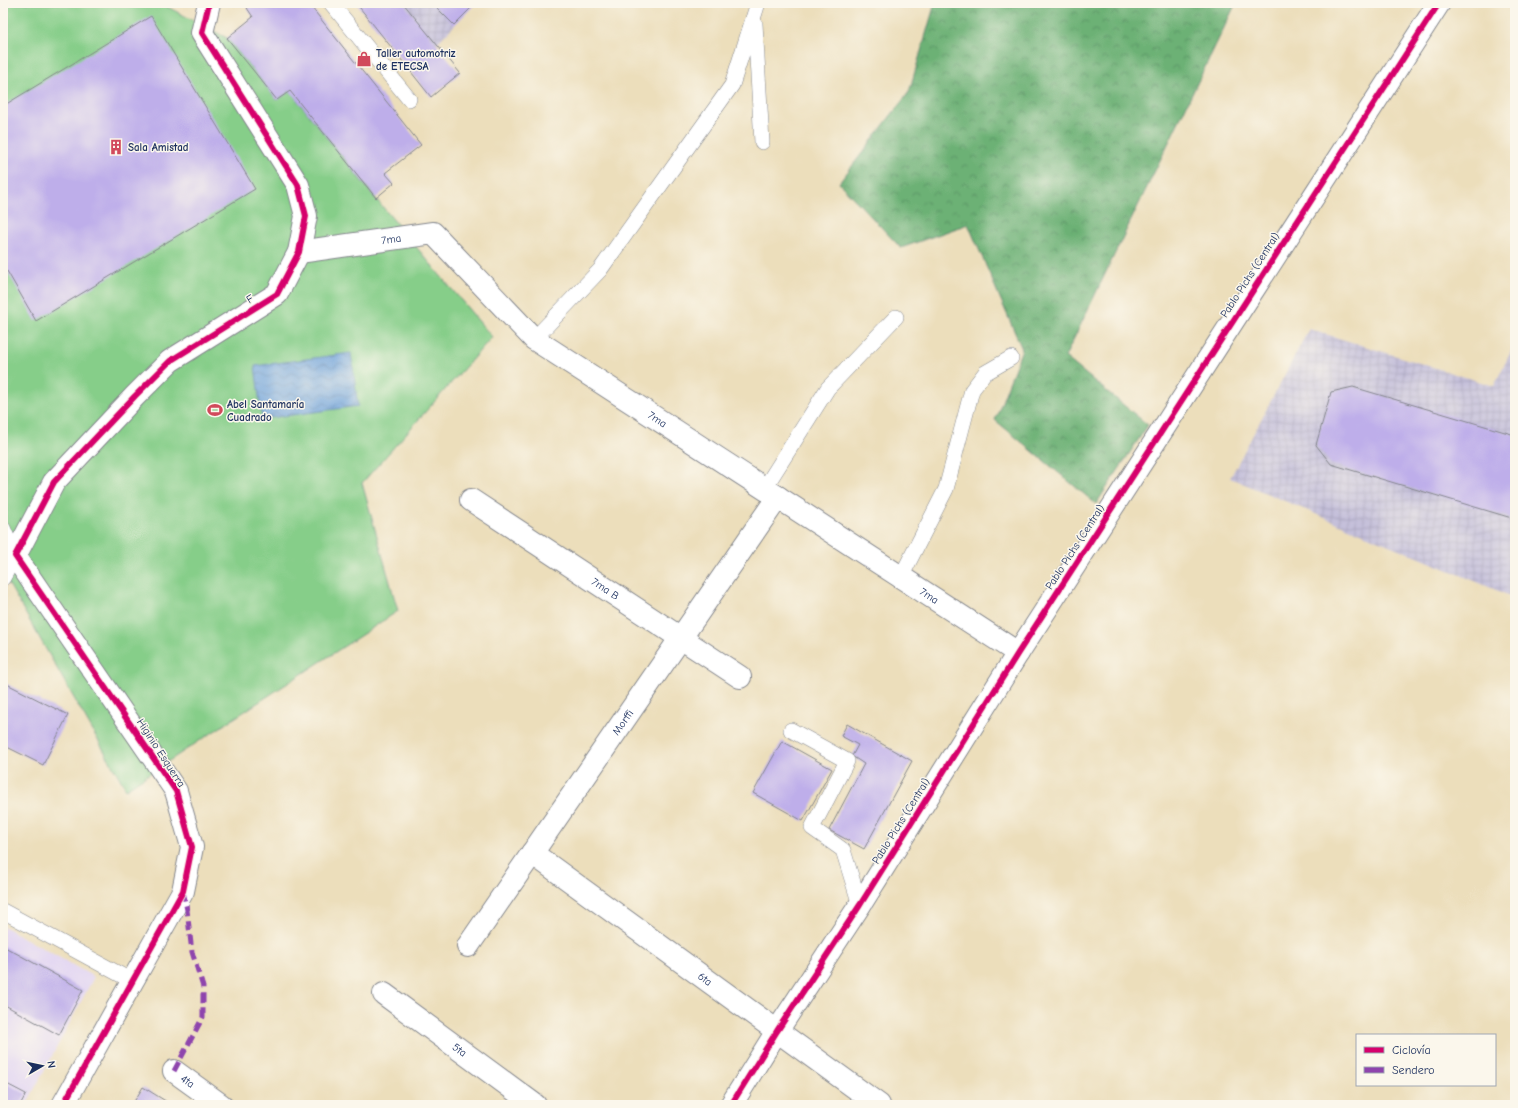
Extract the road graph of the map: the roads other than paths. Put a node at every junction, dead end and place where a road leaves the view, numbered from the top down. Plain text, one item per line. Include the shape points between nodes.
1 (210, 3) edge
2 (331, 3) edge
3 (1438, 3) edge
4 (756, 9) edge
5 (409, 99) dead end
6 (762, 142) dead end
7 (299, 252) junction
8 (896, 317) dead end
9 (534, 340) junction
10 (1011, 358) dead end
11 (771, 493) junction
12 (471, 500) dead end
13 (3, 528) edge
14 (15, 556) junction
15 (901, 577) junction
16 (3, 578) edge
17 (681, 638) junction
18 (1018, 653) junction
19 (740, 677) dead end
20 (792, 730) dead end
21 (532, 854) junction
22 (860, 905) junction
23 (3, 910) edge
24 (468, 946) dead end
25 (132, 981) junction
26 (384, 994) dead end
27 (777, 1031) junction
28 (174, 1071) dead end
29 (63, 1105) edge
30 (221, 1105) edge
31 (534, 1105) edge
32 (731, 1105) edge
33 (879, 1105) edge

1 - 7 street, F via 202,33 298,185 306,216
2 - 5 lane
3 - 18 street, Pablo Pichs (Central)
4 - 6 lane
4 - 9 lane via 732,85 600,270
7 - 9 street, 7ma via 433,233
7 - 14 street, F via 278,294 170,360 54,482
8 - 11 lane via 828,388
9 - 11 street, 7ma
10 - 15 lane via 984,372 972,390 946,489
11 - 15 street, 7ma
11 - 17 street, Morffi
12 - 17 street, 7ma B
13 - 14 lane
14 - 16 lane
14 - 25 street, Higinio Esquerra via 176,790 192,847 183,891
15 - 18 street, 7ma
17 - 19 street, 7ma B
17 - 21 street, Morffi
18 - 22 street, Pablo Pichs (Central)
20 - 22 lane via 847,761 812,828 843,850
21 - 24 street, Morffi
21 - 27 street, 6ta
22 - 27 street, Pablo Pichs (Central)
23 - 25 lane
25 - 29 street, Higinio Esquerra
26 - 31 street, 5ta
27 - 32 street, Pablo Pichs (Central)
27 - 33 street, 6ta
28 - 30 street, 4ta

